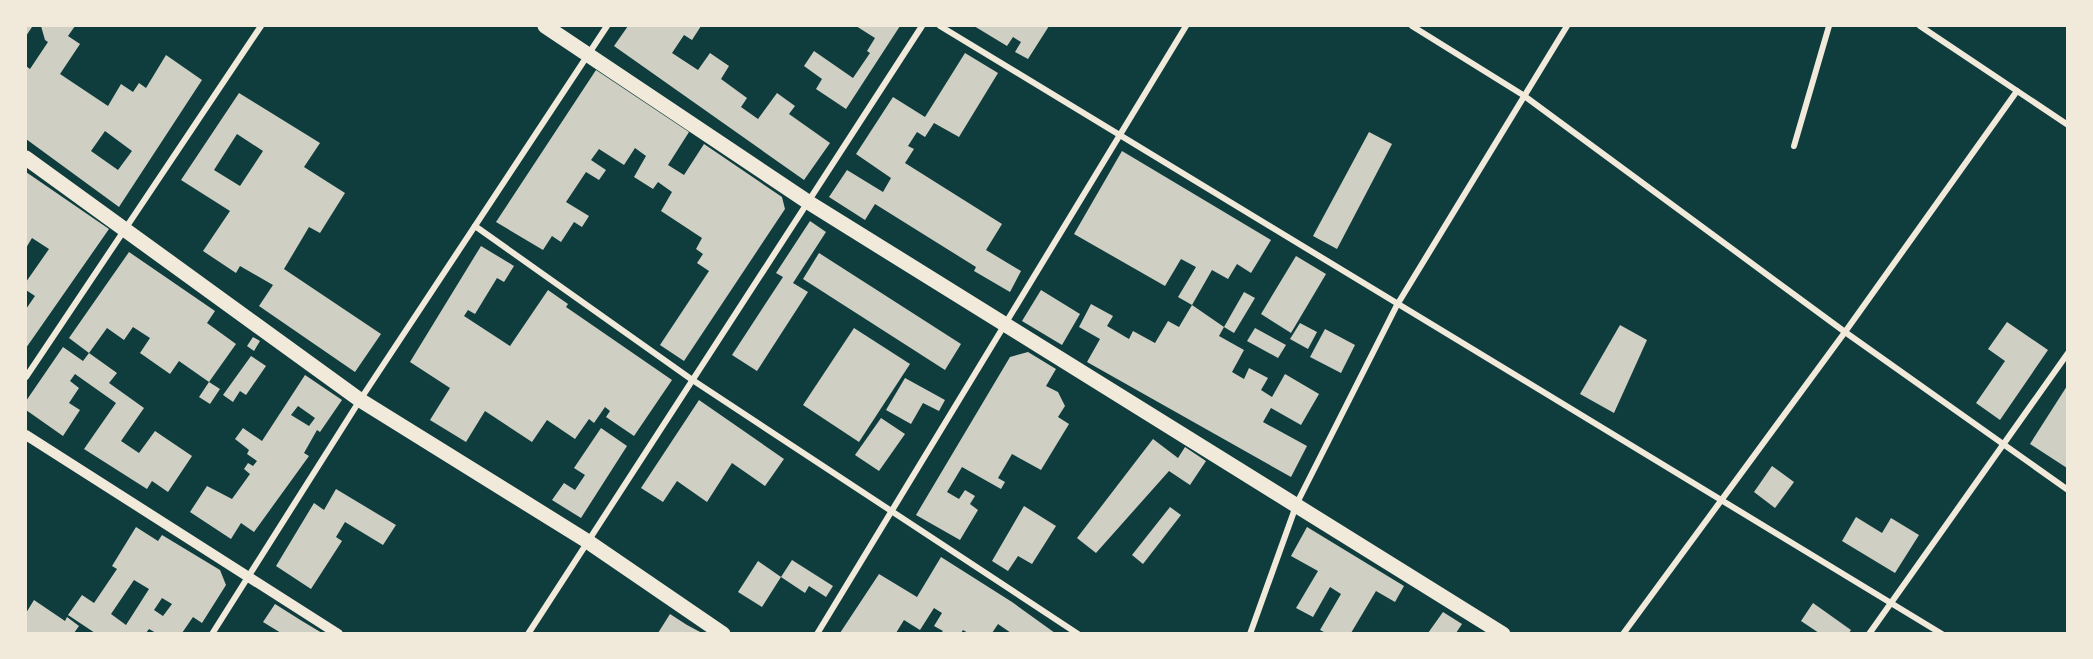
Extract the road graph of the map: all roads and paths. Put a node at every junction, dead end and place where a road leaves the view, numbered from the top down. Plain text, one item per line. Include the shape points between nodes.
1 (261, 26) edge
2 (545, 26) edge
3 (607, 26) edge
4 (922, 26) edge
5 (940, 26) edge
6 (1186, 26) edge
7 (1412, 26) edge
8 (1567, 26) edge
9 (1828, 26) edge
10 (1920, 26) edge
11 (589, 52) junction
12 (2017, 91) junction
13 (1523, 95) junction
14 (2067, 125) edge
15 (1118, 134) junction
16 (1794, 146) dead end
17 (26, 158) edge
18 (808, 202) junction
19 (476, 226) junction
20 (123, 229) junction
21 (1397, 305) junction
22 (1005, 327) junction
23 (1845, 332) junction
24 (2067, 353) edge
25 (26, 377) edge
26 (691, 379) junction
27 (360, 400) junction
28 (26, 435) edge
29 (2002, 444) junction
30 (2067, 490) edge
31 (1723, 500) junction
32 (1297, 503) junction
33 (892, 511) junction
34 (587, 541) junction
35 (248, 575) junction
36 (1892, 601) junction
37 (212, 633) edge
38 (338, 633) edge
39 (528, 633) edge
40 (723, 633) edge
41 (817, 633) edge
42 (1078, 633) edge
43 (1250, 633) edge
44 (1503, 633) edge
45 (1623, 633) edge
46 (1869, 633) edge
47 (1942, 633) edge

1 - 20 street
2 - 11 highway
3 - 11 street
4 - 18 street
5 - 15 street
6 - 15 street
7 - 13 street
8 - 13 street
9 - 16 street
10 - 12 street
11 - 18 highway
11 - 19 street
12 - 14 street
12 - 23 street
13 - 21 street
13 - 23 street
15 - 21 street
15 - 22 street
17 - 20 highway
18 - 22 highway
18 - 26 street
19 - 26 street
19 - 27 street
20 - 25 street
20 - 27 highway
21 - 31 street
21 - 32 street
22 - 32 highway
22 - 33 street
23 - 29 street
23 - 31 street
24 - 29 street
26 - 33 street
26 - 34 street
27 - 34 highway
27 - 35 street
28 - 35 street
29 - 30 street
29 - 36 street
31 - 36 street
31 - 45 street
32 - 43 street
32 - 44 highway
33 - 41 street
33 - 42 street
34 - 39 street
34 - 40 highway
35 - 37 street
35 - 38 street
36 - 46 street
36 - 47 street

